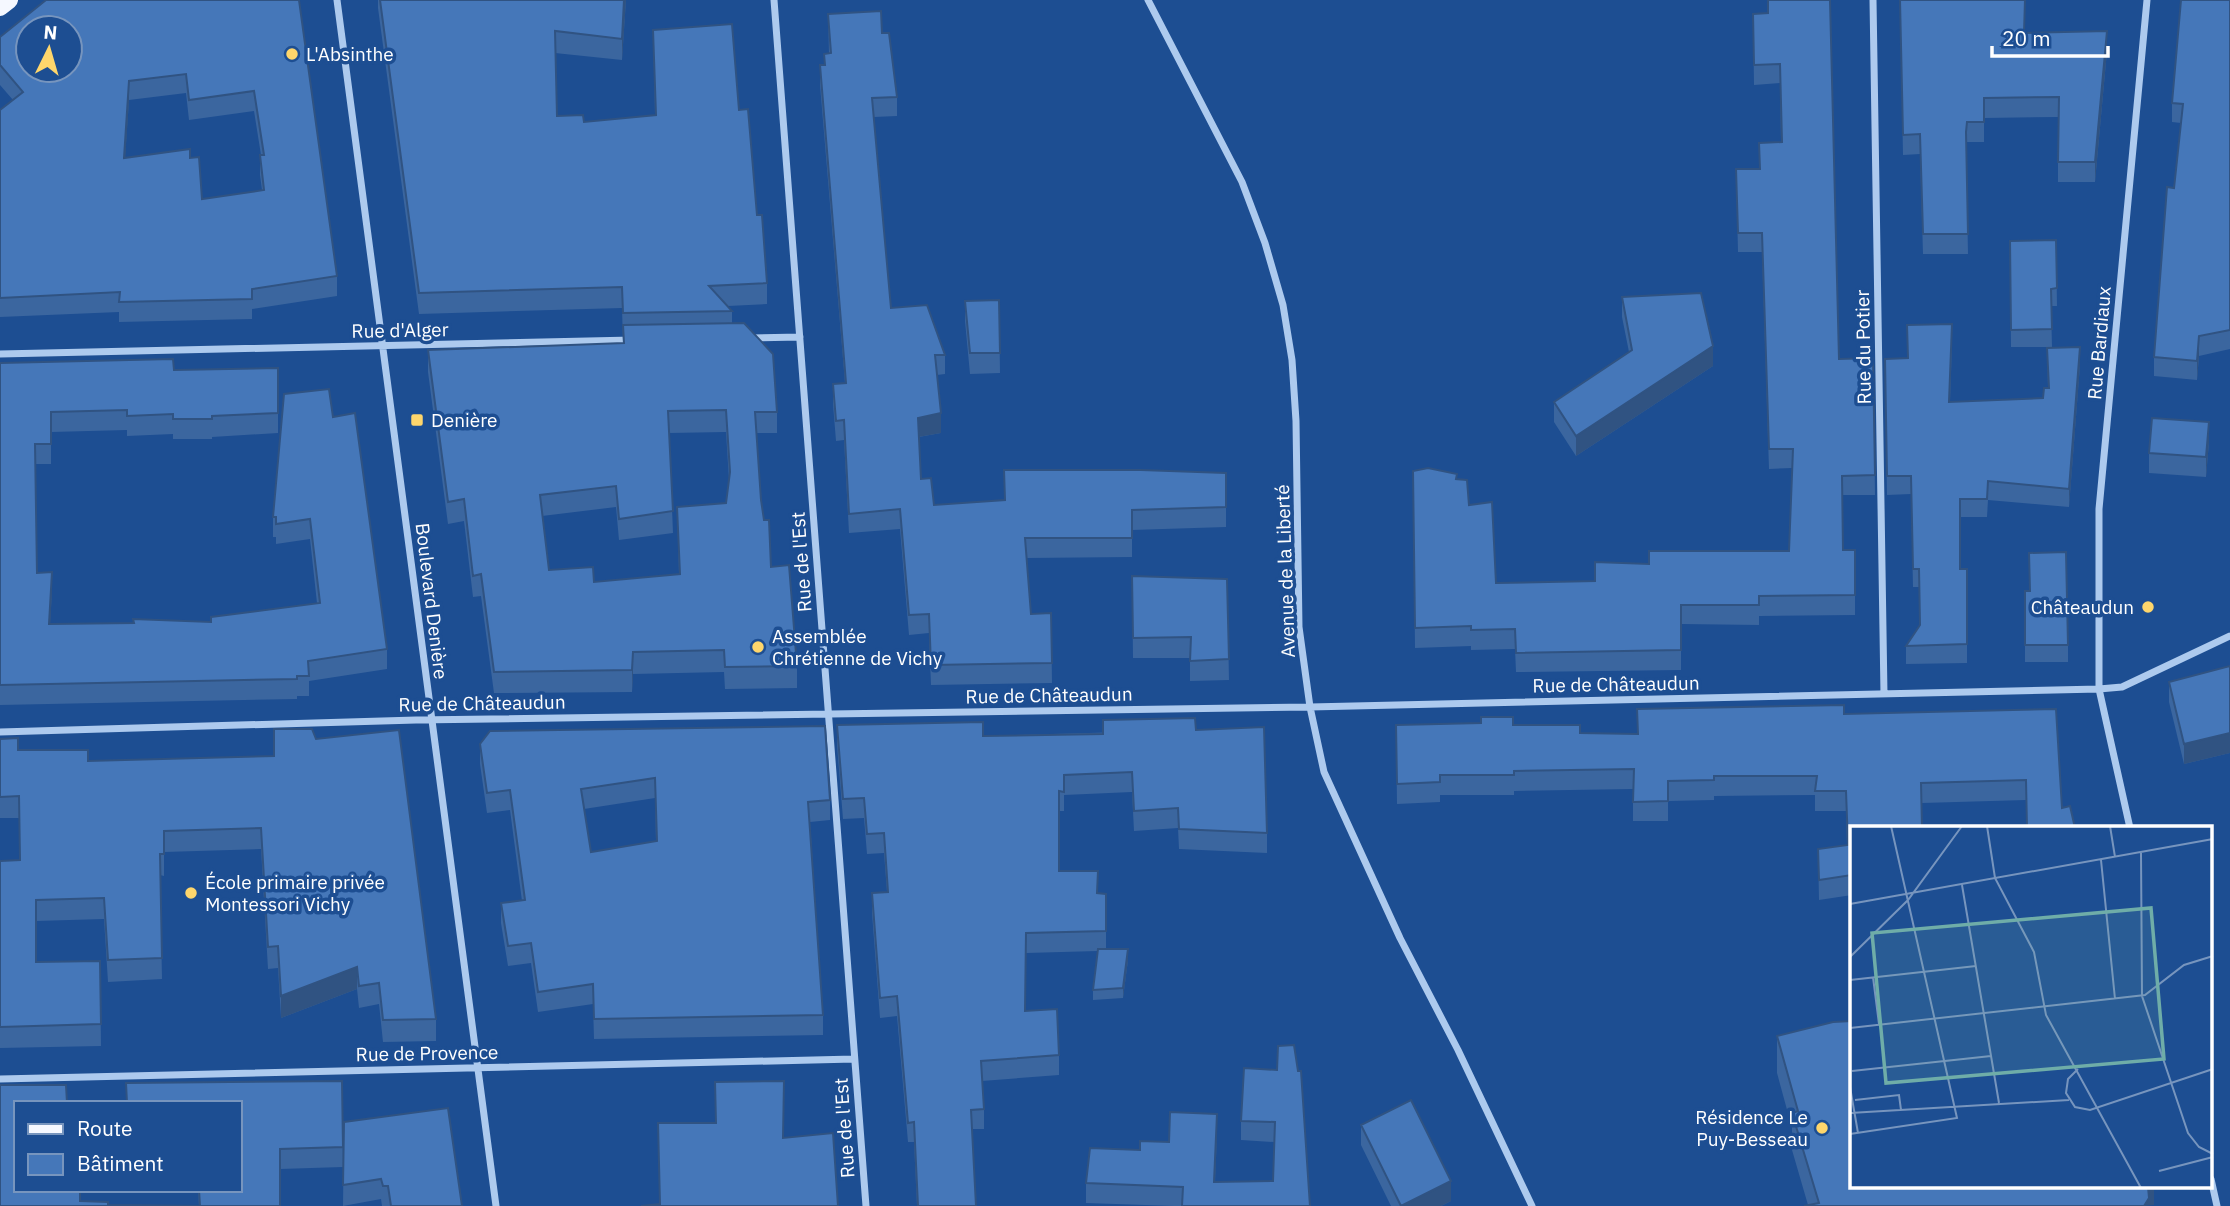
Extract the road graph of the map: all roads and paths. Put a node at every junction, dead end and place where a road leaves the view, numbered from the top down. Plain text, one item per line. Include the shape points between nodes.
1 (9, 0) edge
2 (337, 0) edge
3 (774, 0) edge
4 (1148, 0) edge
5 (1873, 0) edge
6 (2147, 0) edge
7 (0, 7) edge
8 (800, 337) junction
9 (745, 338) edge
10 (649, 340) edge
11 (383, 346) junction
12 (0, 354) edge
13 (2230, 636) edge
14 (2099, 689) junction
15 (1884, 694) junction
16 (1310, 707) junction
17 (828, 714) junction
18 (432, 720) junction
19 (0, 732) edge
20 (2130, 826) edge
21 (854, 1059) junction
22 (478, 1068) junction
23 (0, 1079) edge
24 (2212, 1184) edge
25 (496, 1206) edge
26 (866, 1206) edge
27 (1532, 1206) edge
28 (2217, 1206) edge

1 - 7 main road
2 - 11 street, Boulevard Denière
3 - 8 street, Rue de l'Est
4 - 16 street, Avenue de la Liberté via 1242,183 1283,305 1292,360 1300,627
5 - 15 street, Rue du Potier
6 - 14 street, Rue Bardiaux via 2099,509
8 - 9 street
8 - 17 street, Rue de l'Est
10 - 11 street, Rue d'Alger
11 - 12 street, Rue d'Alger
11 - 18 street, Boulevard Denière
13 - 14 street via 2122,687
14 - 15 street, Rue de Châteaudun
14 - 20 street, Rue Bardiaux
15 - 16 street, Rue de Châteaudun
16 - 17 street, Rue de Châteaudun
16 - 27 street, Avenue de la Liberté via 1324,772 1341,814
17 - 18 street, Rue de Châteaudun
17 - 21 street, Rue de l'Est
18 - 19 street, Rue de Châteaudun
18 - 22 street, Boulevard Denière
21 - 22 street, Rue de Provence
21 - 26 street, Rue de l'Est
22 - 23 street, Rue de Provence
22 - 25 street, Boulevard Denière
24 - 28 street

